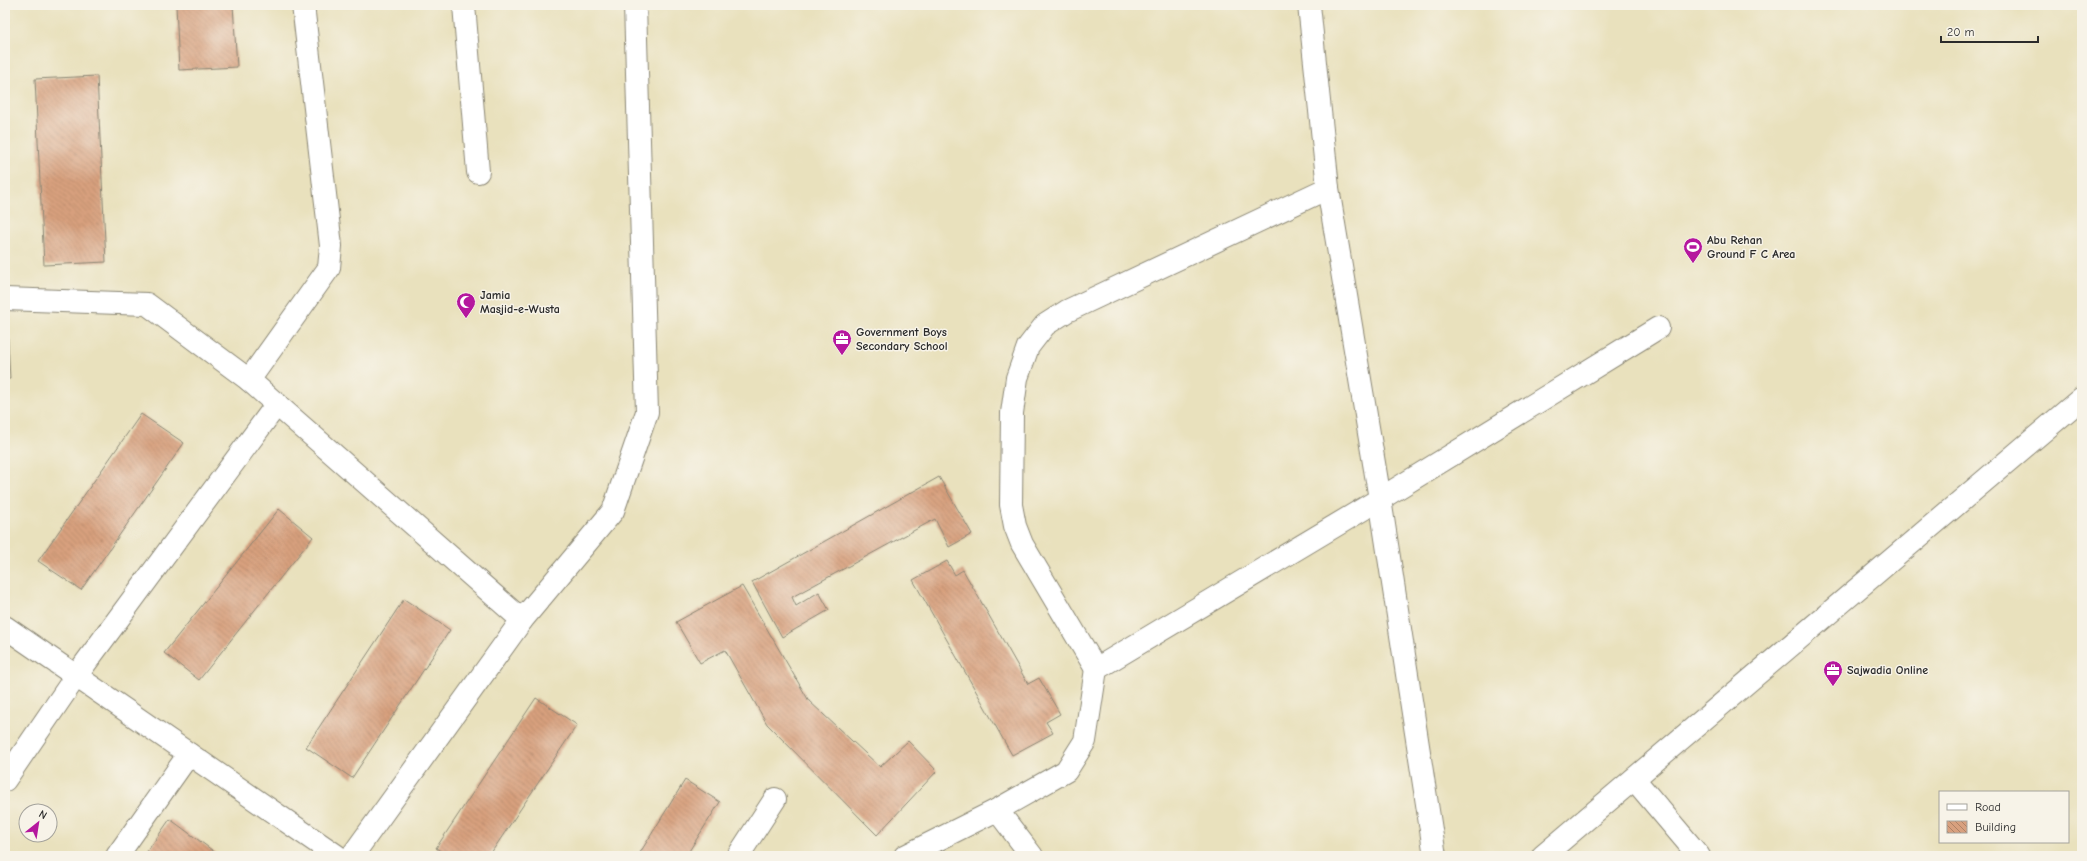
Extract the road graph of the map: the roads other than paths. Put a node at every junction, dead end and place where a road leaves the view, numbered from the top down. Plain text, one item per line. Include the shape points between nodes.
1 (303, 5) edge
2 (464, 5) edge
3 (635, 5) edge
4 (1309, 5) edge
5 (478, 172) dead end
6 (1328, 188) junction
7 (5, 299) edge
8 (1658, 328) dead end
9 (249, 380) junction
10 (2082, 398) edge
11 (277, 404) junction
12 (1380, 499) junction
13 (522, 620) junction
14 (5, 627) edge
15 (1096, 669) junction
16 (76, 676) junction
17 (189, 754) junction
18 (1634, 778) junction
19 (5, 780) edge
20 (775, 799) dead end
21 (997, 810) junction
22 (117, 856) edge
23 (336, 856) edge
24 (352, 856) edge
25 (738, 856) edge
26 (905, 856) edge
27 (1032, 856) edge
28 (1435, 856) edge
29 (1543, 856) edge
30 (1699, 856) edge

1 - 9 street via 331,246 329,268
2 - 5 street
3 - 13 street via 647,412 613,511
4 - 6 street
6 - 12 street
6 - 15 street via 1066,311 1045,325 1028,346 1017,378 1012,413 1011,505 1015,526 1022,544
7 - 9 street via 147,304
8 - 12 street
9 - 11 street
10 - 18 street
11 - 13 street
11 - 16 street
12 - 15 street
12 - 28 street
13 - 24 street
14 - 16 street
15 - 21 street via 1085,741 1066,771
16 - 17 street
16 - 19 street
17 - 22 street
17 - 23 street
18 - 29 street
18 - 30 street
20 - 25 street
21 - 26 street
21 - 27 street

